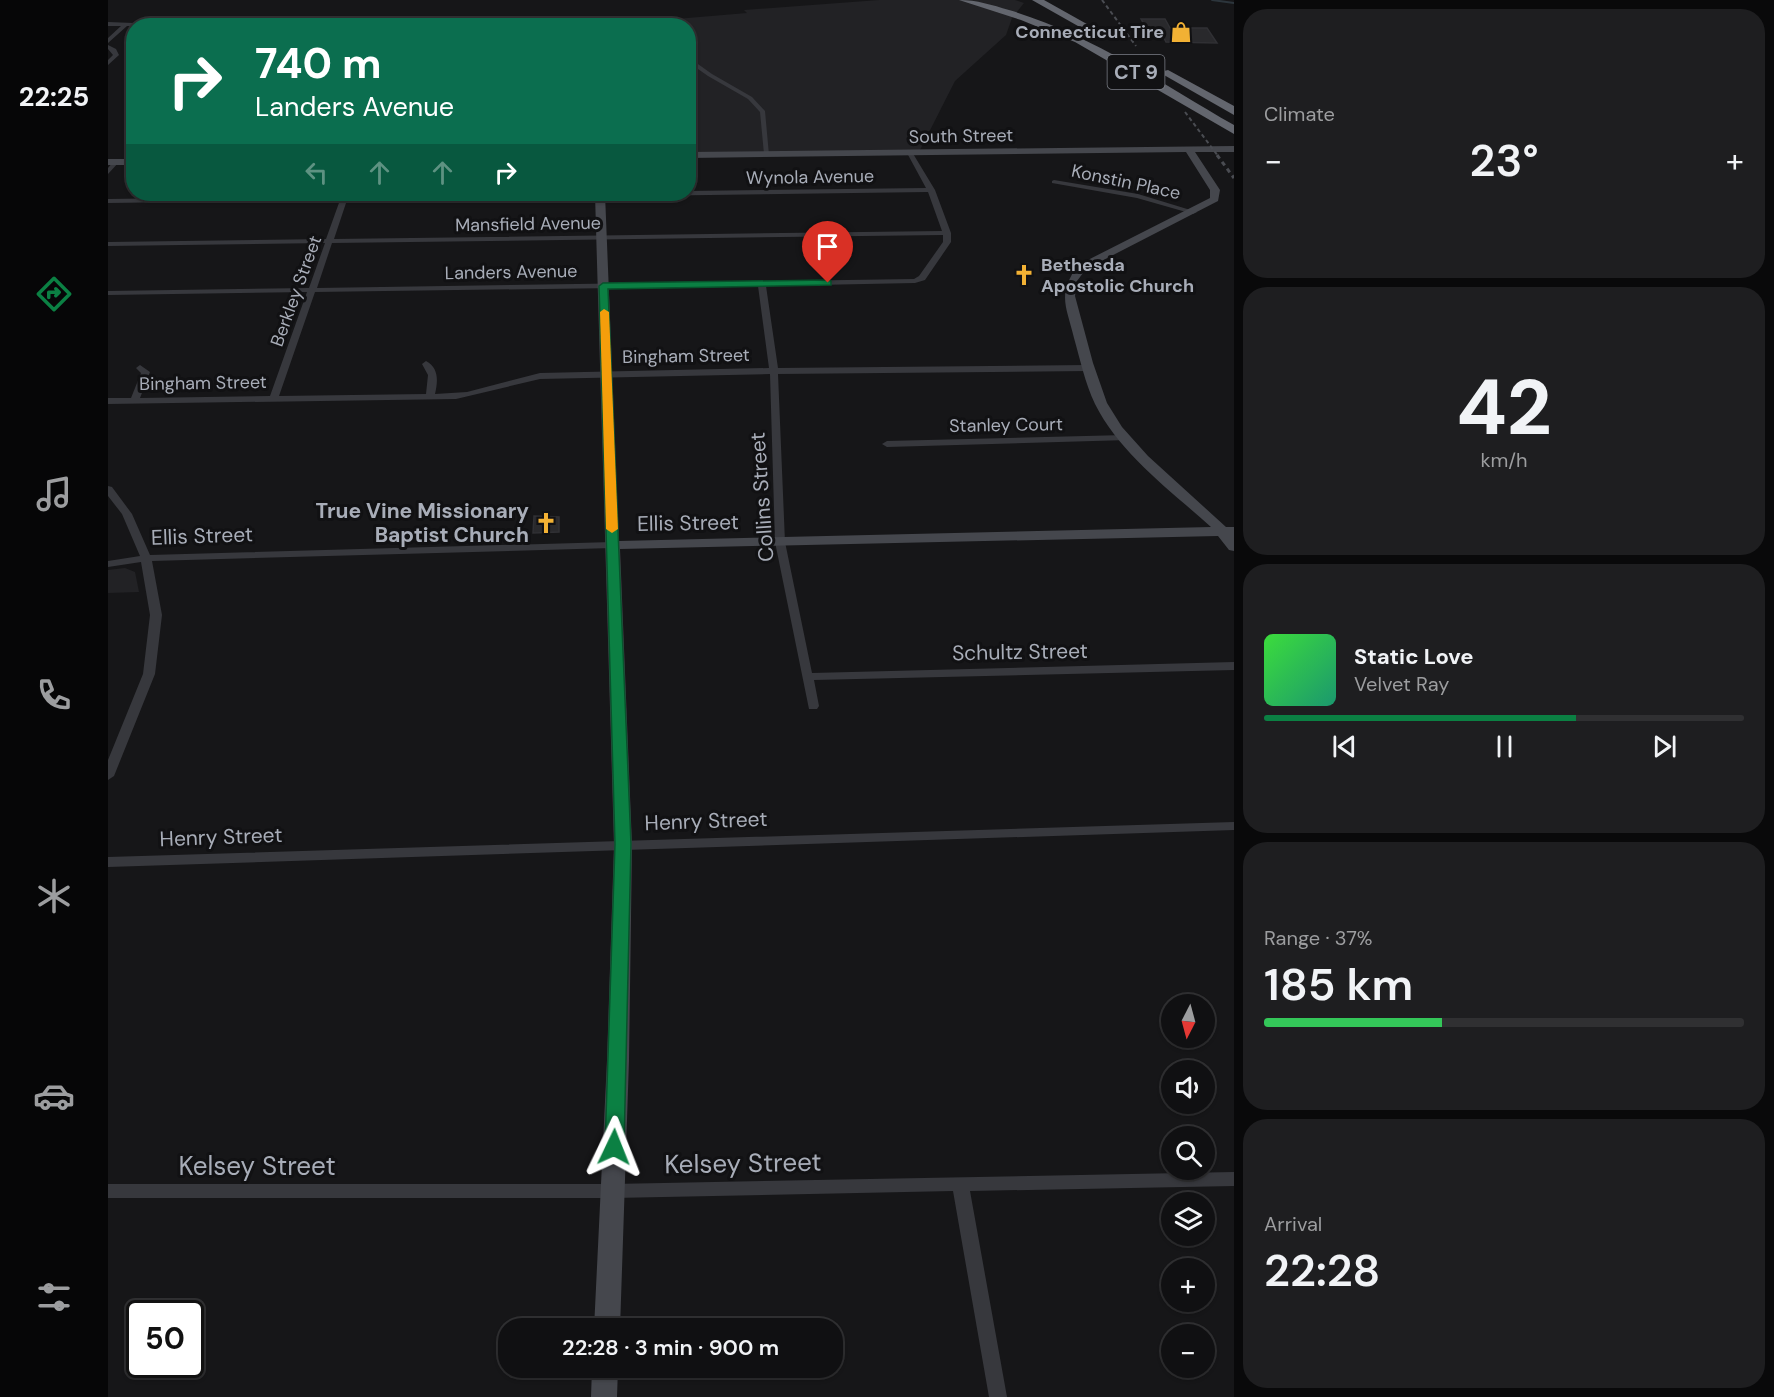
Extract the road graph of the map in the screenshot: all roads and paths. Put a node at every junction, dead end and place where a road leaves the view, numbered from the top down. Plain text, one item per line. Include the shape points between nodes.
1 (964, 0) edge
2 (1037, 0) edge
3 (108, 24) edge
4 (125, 25) joint
5 (108, 41) edge
6 (1120, 46) dead end
7 (108, 47) edge
8 (108, 63) edge
9 (696, 65) edge
10 (1162, 70) dead end
11 (1234, 111) edge
12 (1234, 130) edge
13 (1234, 148) edge
14 (1188, 150) junction
15 (910, 153) junction
16 (767, 154) junction
17 (696, 155) edge
18 (112, 162) edge
19 (108, 172) edge
20 (1054, 182) dead end
21 (931, 190) junction
22 (696, 193) edge
23 (108, 201) edge
24 (126, 201) edge
25 (344, 201) edge
26 (600, 201) edge
27 (1193, 212) junction
28 (947, 233) junction
29 (602, 237) junction
30 (329, 241) junction
31 (108, 244) edge
32 (762, 284) junction
33 (603, 286) junction
34 (312, 290) junction
35 (108, 293) edge
36 (426, 364) dead end
37 (140, 368) dead end
38 (1088, 368) junction
39 (774, 371) junction
40 (606, 375) junction
41 (430, 397) junction
42 (273, 399) junction
43 (108, 401) edge
44 (134, 401) junction
45 (1125, 438) junction
46 (887, 444) dead end
47 (108, 489) edge
48 (1228, 531) edge
49 (780, 542) junction
50 (612, 546) junction
51 (1234, 547) edge
52 (146, 558) junction
53 (108, 564) edge
54 (1234, 666) edge
55 (808, 677) junction
56 (813, 706) dead end
57 (108, 776) edge
58 (1234, 826) edge
59 (623, 844) junction
60 (108, 862) edge
61 (1234, 1179) edge
62 (960, 1184) junction
63 (108, 1191) edge
64 (613, 1191) junction
65 (607, 1318) edge
66 (605, 1378) edge
67 (604, 1397) edge
68 (998, 1397) edge

1 - 12 highway, CT 9 via 1035,21 1093,47
2 - 6 highway, CT 9
3 - 4 street
4 - 5 street
7 - 8 street via 116,55
9 - 16 street via 750,98 763,112
10 - 11 highway, CT 9
13 - 14 main road, South Street
14 - 15 main road, South Street
14 - 27 main road via 1216,193 1211,202
15 - 16 main road, South Street
15 - 21 street
16 - 17 main road, South Street
18 - 19 street
20 - 27 street, Konstin Place via 1138,196
21 - 22 street, Wynola Avenue
21 - 28 street
23 - 24 street
25 - 30 street, Berkley Street
26 - 29 main road
27 - 38 main road via 1094,260 1074,276 1068,297
28 - 29 street, Mansfield Avenue
28 - 32 street, Landers Avenue via 947,242 922,278 915,281
29 - 30 street, Mansfield Avenue
29 - 33 main road
30 - 31 street, Mansfield Avenue
30 - 34 street, Berkley Street
32 - 33 street, Landers Avenue
32 - 39 street, Collins Street
33 - 34 street, Landers Avenue
33 - 40 main road
34 - 35 street, Landers Avenue
34 - 42 street, Berkley Street
36 - 41 street via 434,378
37 - 44 street via 146,372 146,378
38 - 39 street, Bingham Street
38 - 45 main road via 1101,403
39 - 40 street, Bingham Street
39 - 49 street, Collins Street
40 - 41 street, Bingham Street via 540,376 474,394
40 - 50 main road
41 - 42 street, Bingham Street
42 - 44 street, Bingham Street
43 - 44 street, Bingham Street
45 - 46 street, Stanley Court
45 - 48 main road via 1154,470
47 - 52 street via 127,514
48 - 49 main road, Ellis Street
48 - 51 main road
49 - 50 main road, Ellis Street
49 - 55 street, Collins Street
50 - 52 street, Ellis Street
50 - 59 main road
52 - 53 street, Ellis Street
52 - 57 street via 156,615 149,674
54 - 55 street, Schultz Street
55 - 56 street, Collins Street
58 - 59 street, Henry Street
59 - 60 street, Henry Street
59 - 64 main road
61 - 62 street, Kelsey Street
62 - 64 street, Kelsey Street
62 - 68 street
63 - 64 street, Kelsey Street
64 - 65 main road
66 - 67 main road

